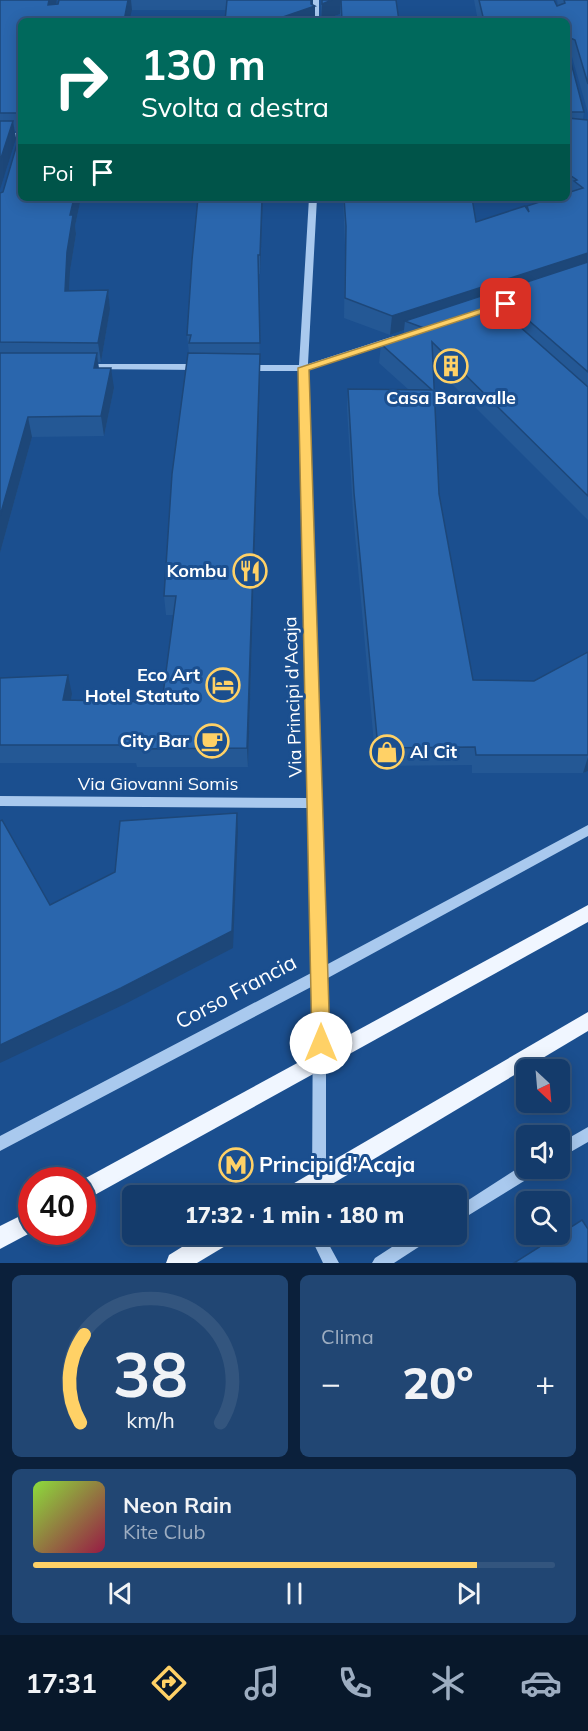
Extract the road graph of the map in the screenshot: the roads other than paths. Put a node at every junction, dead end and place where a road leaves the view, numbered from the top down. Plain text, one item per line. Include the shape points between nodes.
1 (316, 0) edge
2 (316, 18) edge
3 (0, 135) edge
4 (18, 135) edge
5 (313, 201) edge
6 (400, 338) edge
7 (69, 367) edge
8 (208, 368) edge
9 (231, 368) edge
10 (303, 368) junction
11 (0, 801) edge
12 (316, 803) junction
13 (588, 830) edge
14 (588, 913) edge
15 (320, 975) junction
16 (588, 1021) edge
17 (321, 1060) junction
18 (588, 1134) edge
19 (0, 1144) edge
20 (570, 1145) edge
21 (516, 1178) edge
22 (96, 1184) edge
23 (319, 1185) edge
24 (322, 1185) edge
25 (467, 1209) edge
26 (18, 1228) edge
27 (0, 1238) edge
28 (206, 1245) edge
29 (322, 1245) edge
30 (409, 1245) edge
31 (177, 1263) edge
32 (331, 1263) edge
33 (380, 1263) edge

1 - 2 street
3 - 4 street
5 - 10 street, Via Principi d'Acaja
6 - 10 street
7 - 8 street
9 - 10 street
10 - 12 street, Via Principi d'Acaja
11 - 12 street, Via Giovanni Somis
12 - 15 street, Via Principi d'Acaja
13 - 15 street, Corso Francia
14 - 17 main road
15 - 17 street, Via Principi d'Acaja
15 - 19 street, Corso Francia
16 - 24 main road
17 - 22 main road
17 - 23 street, Via Principi d'Acaja
18 - 20 street
21 - 25 street
26 - 27 main road
28 - 31 main road
29 - 32 street
30 - 33 street

